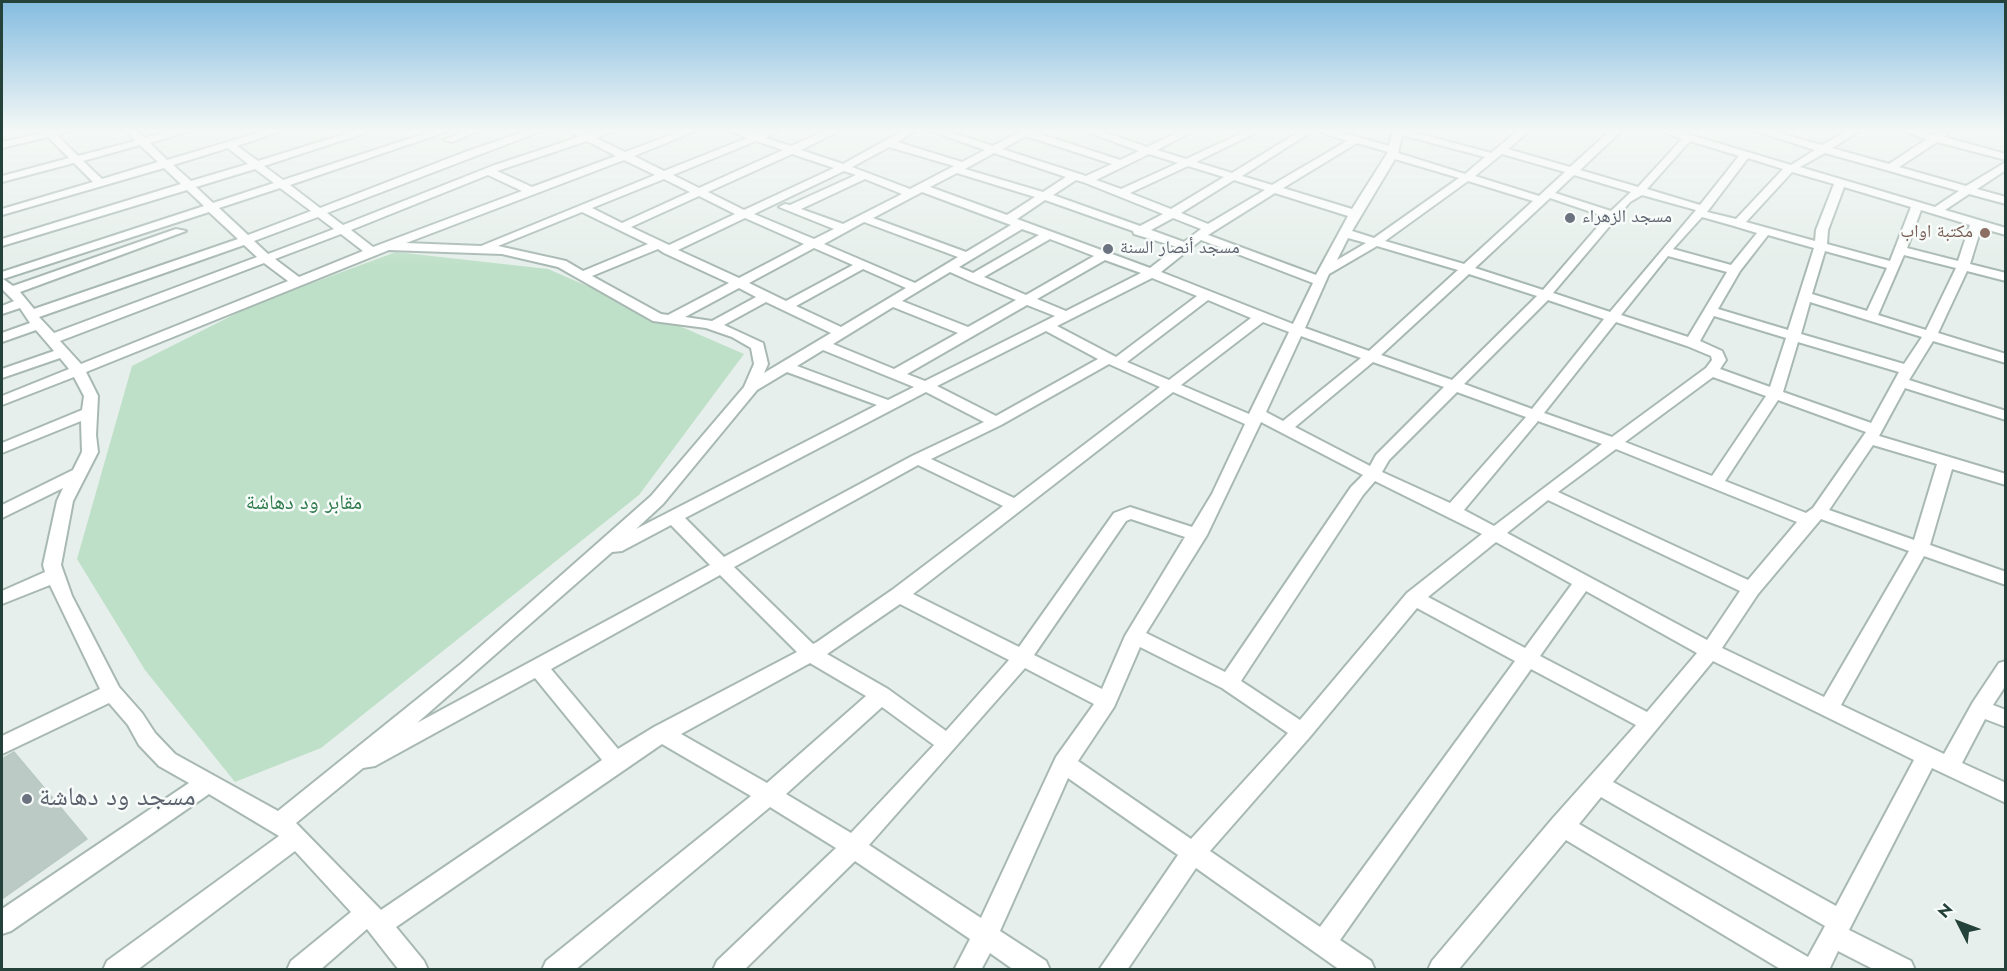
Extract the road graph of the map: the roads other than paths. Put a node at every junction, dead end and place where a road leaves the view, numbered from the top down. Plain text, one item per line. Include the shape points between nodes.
1 (92, 175) edge
2 (107, 175) edge
3 (178, 175) edge
4 (226, 175) edge
5 (273, 175) edge
6 (310, 175) edge
7 (415, 175) edge
8 (479, 175) edge
9 (502, 175) edge
10 (574, 175) edge
11 (665, 175) joint
12 (735, 175) edge
13 (827, 175) edge
14 (866, 175) edge
15 (867, 175) edge
16 (943, 175) edge
17 (984, 175) edge
18 (1096, 175) edge
19 (1159, 175) edge
20 (1227, 175) edge
21 (1236, 175) edge
22 (1297, 175) edge
23 (1379, 175) edge
24 (1566, 175) edge
25 (1588, 175) edge
26 (1650, 175) edge
27 (1729, 175) edge
28 (1784, 175) edge
29 (1817, 175) edge
30 (1820, 175) edge
31 (1914, 175) edge
32 (1991, 175) edge
33 (1074, 176) joint
34 (1469, 176) joint
35 (1233, 177) junction
36 (95, 178) junction
37 (1087, 180) junction
38 (1840, 183) junction
39 (284, 184) junction
40 (190, 186) junction
41 (1274, 189) junction
42 (915, 190) junction
43 (1869, 190) junction
44 (531, 191) junction
45 (1640, 191) junction
46 (1967, 191) junction
47 (697, 192) junction
48 (1122, 193) junction
49 (1045, 196) junction
50 (1545, 197) junction
51 (2, 201) edge
52 (770, 201) junction
53 (2006, 201) edge
54 (1917, 205) junction
55 (582, 208) junction
56 (791, 209) junction
57 (1939, 209) junction
58 (1701, 211) junction
59 (2, 212) edge
60 (219, 212) junction
61 (321, 212) junction
62 (1173, 213) junction
63 (744, 214) junction
64 (1355, 214) junction
65 (1612, 215) junction
66 (863, 218) junction
67 (1015, 221) junction
68 (1977, 223) junction
69 (1738, 224) junction
70 (622, 227) junction
71 (844, 228) junction
72 (342, 230) junction
73 (2006, 230) edge
74 (1138, 232) junction
75 (1205, 232) junction
76 (1764, 232) junction
77 (1344, 233) junction
78 (1048, 235) junction
79 (247, 240) junction
80 (1378, 241) junction
81 (2, 243) edge
82 (814, 245) junction
83 (386, 246) junction
84 (1821, 246) junction
85 (663, 248) junction
86 (1187, 248) junction
87 (1899, 250) junction
88 (475, 251) junction
89 (1665, 251) junction
90 (372, 252) junction
91 (966, 256) junction
92 (1103, 256) junction
93 (265, 258) junction
94 (862, 265) junction
95 (1894, 266) junction
96 (1963, 266) junction
97 (948, 267) junction
98 (1467, 269) junction
99 (1734, 270) junction
100 (1152, 273) junction
101 (583, 275) junction
102 (2, 276) edge
103 (1322, 277) junction
104 (2006, 277) edge
105 (974, 278) junction
106 (296, 281) junction
107 (740, 284) junction
108 (6, 287) edge
109 (915, 287) junction
110 (1545, 295) junction
111 (1205, 296) junction
112 (1804, 296) junction
113 (765, 297) junction
114 (1026, 300) junction
115 (23, 302) junction
116 (892, 302) junction
117 (786, 306) junction
118 (2, 310) edge
119 (1710, 311) junction
120 (1066, 316) junction
121 (1871, 316) junction
122 (1261, 317) junction
123 (1612, 318) junction
124 (35, 319) junction
125 (669, 320) junction
126 (713, 326) junction
127 (1046, 327) junction
128 (1297, 329) junction
129 (969, 332) junction
130 (842, 333) junction
131 (1791, 335) junction
132 (1930, 335) junction
133 (2, 338) edge
134 (1692, 343) junction
135 (57, 345) junction
136 (824, 345) junction
137 (1373, 355) junction
138 (2006, 359) edge
139 (1112, 361) junction
140 (787, 367) junction
141 (78, 370) junction
142 (1711, 371) junction
143 (897, 373) junction
144 (2, 374) edge
145 (1905, 376) junction
146 (1455, 385) junction
147 (751, 387) junction
148 (927, 387) junction
149 (1172, 387) junction
150 (1775, 394) junction
151 (2, 401) edge
152 (890, 405) junction
153 (90, 412) junction
154 (1535, 415) junction
155 (2006, 416) edge
156 (1254, 417) junction
157 (996, 422) junction
158 (1285, 428) junction
159 (1872, 434) junction
160 (1614, 443) junction
161 (2, 448) edge
162 (918, 459) junction
163 (1946, 461) junction
164 (81, 473) junction
165 (1373, 474) junction
166 (2006, 480) edge
167 (1716, 482) junction
168 (1546, 493) junction
169 (1017, 506) junction
170 (2, 512) edge
171 (1453, 512) junction
172 (672, 516) junction
173 (1814, 516) junction
174 (1495, 534) junction
175 (1198, 535) junction
176 (1920, 548) junction
177 (594, 560) junction
178 (722, 566) junction
179 (55, 575) junction
180 (2006, 579) edge
181 (1582, 583) junction
182 (1751, 589) junction
183 (899, 595) junction
184 (2, 598) edge
185 (1414, 598) junction
186 (1135, 636) junction
187 (1710, 651) junction
188 (812, 656) junction
189 (1022, 658) junction
190 (1528, 659) junction
191 (537, 666) junction
192 (2006, 668) edge
193 (1229, 683) junction
194 (112, 692) junction
195 (881, 695) junction
196 (1107, 700) junction
197 (1829, 707) junction
198 (1980, 708) junction
199 (2006, 719) edge
200 (1650, 723) junction
201 (1302, 732) junction
202 (662, 733) junction
203 (948, 744) junction
204 (2, 745) edge
205 (1927, 756) junction
206 (617, 763) junction
207 (1064, 763) junction
208 (1948, 766) junction
209 (209, 782) junction
210 (328, 782) junction
211 (1598, 785) junction
212 (2006, 794) edge
213 (769, 795) junction
214 (1561, 825) junction
215 (288, 830) junction
216 (853, 847) junction
217 (1195, 851) junction
218 (374, 919) junction
219 (2, 923) edge
220 (1837, 928) junction
221 (986, 935) junction
222 (1324, 941) junction
223 (117, 969) edge
224 (300, 969) edge
225 (415, 969) edge
226 (555, 969) edge
227 (726, 969) edge
228 (967, 969) edge
229 (1037, 969) edge
230 (1112, 969) edge
231 (1362, 969) edge
232 (1441, 969) edge
233 (1806, 969) edge
234 (1815, 969) edge
235 (1902, 969) edge

1 - 36 street
2 - 36 street
3 - 40 street
4 - 40 street
5 - 39 street
6 - 39 street
7 - 61 street
8 - 72 street
9 - 44 street
10 - 44 street
11 - 47 street
11 - 55 street
12 - 47 street
13 - 52 street
14 - 56 street
15 - 42 street
16 - 42 street
17 - 49 street
18 - 37 street
19 - 48 street
20 - 35 street
21 - 35 street
22 - 41 street
23 - 64 street
24 - 50 street
25 - 45 street
26 - 45 street
27 - 58 street
28 - 69 street
29 - 38 street
30 - 43 street
31 - 46 street
32 - 46 street
33 - 37 street
33 - 49 street
34 - 50 street
34 - 80 street
35 - 41 street
35 - 62 street
36 - 51 street
36 - 59 street
37 - 48 street
38 - 43 street
38 - 84 street via 1822,230
39 - 60 street
39 - 61 street
40 - 60 street
40 - 81 street
41 - 64 street
41 - 75 street
42 - 66 street
42 - 67 street
43 - 54 street
43 - 57 street
44 - 83 street
45 - 58 street
45 - 65 street
46 - 53 street
46 - 57 street
47 - 63 street
47 - 70 street
48 - 62 street
49 - 67 street
49 - 74 street
50 - 65 street
50 - 98 street
52 - 56 street
52 - 63 street
54 - 68 street
54 - 87 street
55 - 70 street
55 - 88 street
56 - 71 street
57 - 73 street
58 - 69 street
58 - 89 street
60 - 79 street
60 - 102 street
60 - 108 street
61 - 72 street
61 - 79 street
62 - 74 street
62 - 75 street
63 - 82 street
63 - 85 street
64 - 77 street
65 - 110 street
66 - 71 street
66 - 91 street
67 - 78 street
67 - 91 street
68 - 73 street
68 - 96 street
69 - 76 street
70 - 85 street
71 - 82 street
72 - 90 street
72 - 93 street
74 - 86 street
75 - 86 street
75 - 103 street
76 - 84 street
76 - 99 street
77 - 80 street
77 - 103 street
78 - 92 street
78 - 105 street
79 - 93 street
79 - 124 street
80 - 98 street
80 - 103 street
82 - 94 street
82 - 107 street
83 - 88 street
83 - 90 street
84 - 95 street
84 - 112 street
85 - 101 street
85 - 107 street
86 - 100 street
87 - 95 street
87 - 96 street
88 - 101 street via 502,250 562,264
89 - 99 street
89 - 123 street
90 - 106 street
91 - 97 street
92 - 100 street
92 - 114 street
93 - 106 street
93 - 135 street
94 - 109 street
94 - 117 street
95 - 121 street
96 - 104 street
96 - 132 street
97 - 105 street
97 - 109 street
98 - 110 street
98 - 137 street
99 - 119 street
100 - 111 street
100 - 120 street
101 - 125 street via 649,314
103 - 128 street
105 - 114 street
106 - 141 street
107 - 113 street
107 - 125 street
108 - 115 street
109 - 116 street
110 - 123 street
110 - 146 street
111 - 122 street
111 - 139 street
112 - 121 street
112 - 131 street
113 - 117 street
113 - 126 street
114 - 120 street
114 - 129 street
115 - 118 street
115 - 124 street
116 - 129 street
116 - 130 street
117 - 130 street
119 - 131 street
119 - 134 street
120 - 127 street
121 - 132 street
122 - 128 street
122 - 149 street
123 - 134 street
123 - 154 street
124 - 133 street
124 - 135 street
125 - 126 street
126 - 147 street via 758,346 761,364
127 - 139 street
127 - 148 street
128 - 137 street
128 - 156 street
129 - 143 street
130 - 136 street
131 - 145 street
131 - 150 street
132 - 138 street
132 - 145 street
134 - 142 street via 1717,354 1717,365
135 - 141 street
135 - 144 street
136 - 140 street
136 - 143 street
137 - 146 street
137 - 158 street
139 - 149 street
139 - 157 street
140 - 147 street
140 - 152 street
141 - 151 street
141 - 153 street via 91,396
142 - 150 street
142 - 160 street
143 - 148 street
145 - 155 street
145 - 159 street
146 - 154 street
146 - 165 street via 1382,458
147 - 177 street via 657,500
148 - 152 street
148 - 157 street
149 - 156 street
149 - 169 street
150 - 159 street
150 - 167 street
152 - 172 street
153 - 161 street
153 - 164 street via 90,453
154 - 160 street
154 - 171 street
156 - 158 street
156 - 175 street
157 - 162 street
158 - 165 street
159 - 163 street
159 - 173 street
160 - 167 street
160 - 168 street
162 - 169 street
162 - 178 street
163 - 166 street
163 - 176 street
164 - 170 street
164 - 179 street via 65,501 52,565
165 - 171 street
165 - 193 street via 1357,491
167 - 173 street
168 - 174 street
168 - 182 street
169 - 183 street
171 - 174 street
172 - 177 street
172 - 178 street
173 - 176 street
173 - 182 street
174 - 181 street
174 - 185 street
175 - 186 street
175 - 189 street via 1130,513 1120,517
176 - 180 street
176 - 197 street
177 - 210 street
178 - 188 street
178 - 191 street
179 - 184 street
179 - 194 street
181 - 187 street
181 - 190 street
182 - 187 street
183 - 188 street
183 - 189 street
185 - 190 street
185 - 201 street
186 - 193 street
186 - 196 street
187 - 197 street
187 - 200 street
188 - 195 street
188 - 202 street
189 - 196 street
189 - 203 street
190 - 200 street
190 - 222 street
191 - 206 street
191 - 210 street
192 - 198 street
193 - 201 street
194 - 204 street
194 - 209 street via 167,760
195 - 203 street
195 - 213 street
196 - 207 street
197 - 205 street
198 - 199 street
198 - 208 street
200 - 211 street
201 - 217 street
202 - 206 street
202 - 213 street
203 - 216 street
205 - 208 street
205 - 220 street
206 - 218 street
207 - 217 street
207 - 221 street
208 - 212 street
209 - 215 street
209 - 219 street
210 - 215 street
211 - 214 street
211 - 220 street
213 - 216 street
213 - 226 street
214 - 232 street
214 - 233 street
215 - 218 street
215 - 223 street
216 - 221 street
216 - 227 street
217 - 222 street
217 - 230 street
218 - 224 street
218 - 225 street
220 - 234 street
220 - 235 street
221 - 228 street
221 - 229 street
222 - 231 street

